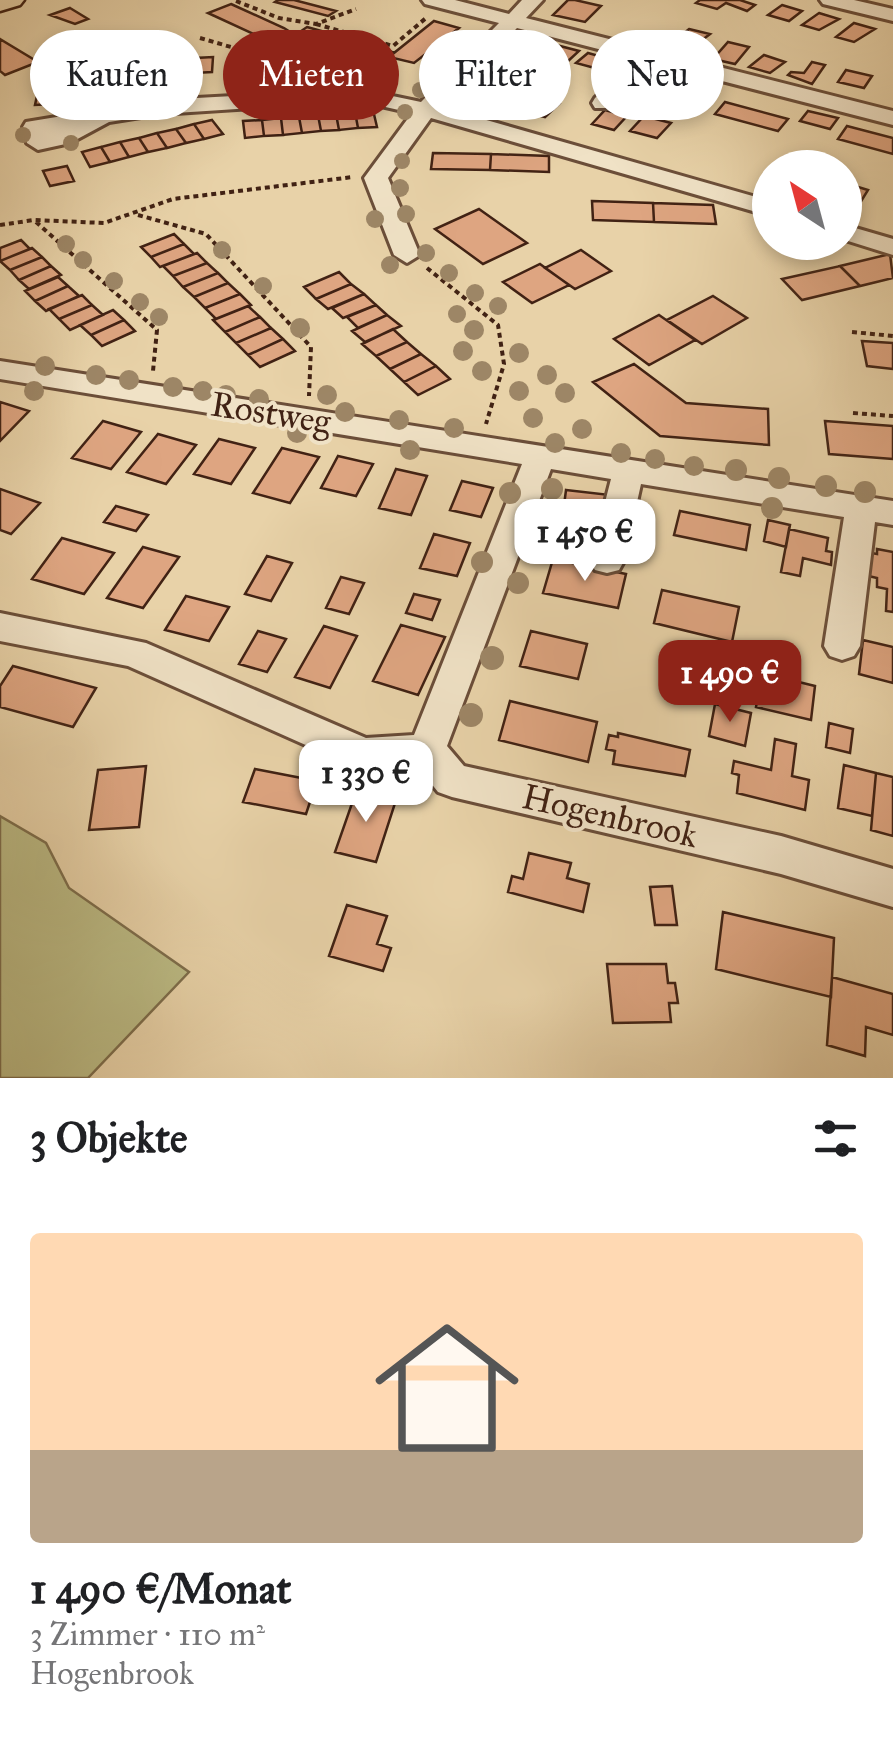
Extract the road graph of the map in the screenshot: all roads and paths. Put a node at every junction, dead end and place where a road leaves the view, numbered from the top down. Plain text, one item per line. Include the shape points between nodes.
1 (12, 0) edge
2 (534, 0) edge
3 (830, 0) edge
4 (236, 2) edge
5 (438, 2) edge
6 (0, 4) edge
7 (356, 10) dead end
8 (893, 15) edge
9 (513, 21) junction
10 (316, 24) junction
11 (504, 30) edge
12 (591, 41) edge
13 (724, 75) edge
14 (893, 118) edge
15 (419, 120) edge
16 (461, 120) edge
17 (376, 178) junction
18 (752, 204) edge
19 (135, 215) junction
20 (34, 220) junction
21 (0, 225) edge
22 (862, 237) edge
23 (893, 246) edge
24 (408, 255) joint
25 (852, 332) dead end
26 (893, 336) edge
27 (0, 370) edge
28 (150, 394) junction
29 (853, 413) dead end
30 (893, 416) edge
31 (308, 419) junction
32 (478, 444) junction
33 (542, 456) junction
34 (628, 472) junction
35 (877, 511) edge
36 (608, 561) dead end
37 (0, 627) edge
38 (842, 646) dead end
39 (427, 750) junction
40 (893, 888) edge

1 - 6 main road
2 - 9 street
3 - 8 street
4 - 10 path
5 - 9 street
5 - 10 path via 392,46
7 - 10 path
9 - 11 street
9 - 12 street
13 - 14 street
15 - 17 street
16 - 18 street
17 - 19 path via 173,199
17 - 24 street
19 - 20 path via 104,223
19 - 31 path via 206,234 311,347
20 - 21 path
20 - 28 path via 158,330
22 - 23 street
24 - 32 path via 498,325 504,364
25 - 26 path
27 - 28 street, Rostweg
28 - 31 street, Rostweg
29 - 30 path
31 - 32 street, Rostweg
32 - 33 street, Rostweg
33 - 34 street, Rostweg
33 - 39 street
34 - 35 street, Rostweg
34 - 36 street
35 - 38 street
37 - 39 street via 134,653 364,755
39 - 40 street, Hogenbrook via 452,780 781,855

